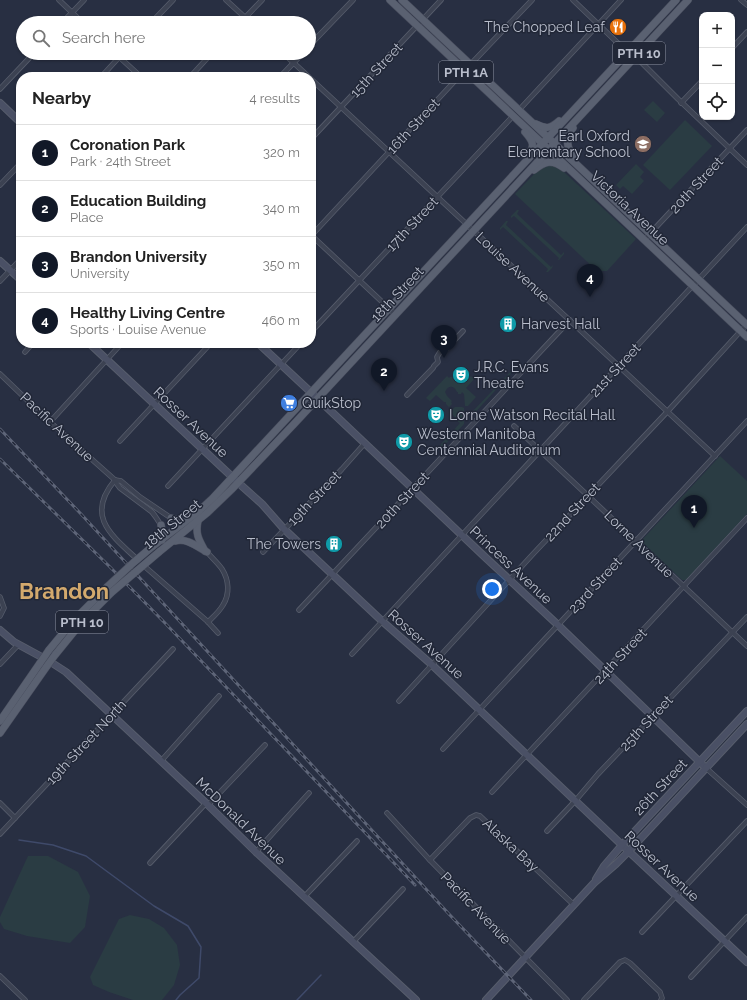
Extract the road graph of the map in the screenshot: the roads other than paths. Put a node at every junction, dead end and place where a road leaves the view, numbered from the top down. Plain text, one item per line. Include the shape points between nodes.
1 (58, 0) edge
2 (84, 0) edge
3 (173, 0) edge
4 (226, 0) edge
5 (262, 0) edge
6 (352, 0) edge
7 (390, 0) edge
8 (402, 0) edge
9 (441, 0) edge
10 (532, 0) edge
11 (573, 0) edge
12 (621, 0) edge
13 (676, 0) edge
14 (688, 0) edge
15 (741, 0) edge
16 (747, 5) edge
17 (72, 13) junction
18 (69, 16) edge
19 (75, 16) edge
20 (158, 16) edge
21 (243, 16) edge
22 (247, 16) edge
23 (422, 19) junction
24 (598, 24) junction
25 (417, 26) junction
26 (747, 32) edge
27 (316, 39) edge
28 (735, 45) edge
29 (628, 52) junction
30 (635, 57) junction
31 (27, 60) edge
32 (117, 60) edge
33 (123, 60) edge
34 (206, 60) edge
35 (291, 60) edge
36 (297, 60) edge
37 (294, 63) junction
38 (470, 64) junction
39 (465, 71) junction
40 (16, 72) edge
41 (16, 72) edge
42 (106, 72) edge
43 (136, 72) edge
44 (195, 72) edge
45 (285, 72) edge
46 (304, 72) edge
47 (699, 83) edge
48 (316, 84) edge
49 (0, 89) edge
50 (584, 99) junction
51 (0, 103) edge
52 (682, 103) junction
53 (590, 105) junction
54 (341, 107) junction
55 (519, 110) junction
56 (512, 117) junction
57 (526, 117) junction
58 (16, 118) edge
59 (747, 130) edge
60 (316, 134) edge
61 (548, 138) junction
62 (543, 144) junction
63 (554, 144) junction
64 (730, 148) junction
65 (549, 150) junction
66 (389, 152) junction
67 (747, 165) edge
68 (16, 168) edge
69 (505, 184) junction
70 (0, 185) edge
71 (606, 192) junction
72 (437, 197) junction
73 (600, 197) junction
74 (497, 205) junction
75 (468, 225) junction
76 (747, 227) edge
77 (474, 230) junction
78 (316, 231) edge
79 (650, 234) junction
80 (644, 240) junction
81 (316, 241) edge
82 (0, 261) edge
83 (16, 264) edge
84 (10, 270) junction
85 (16, 275) edge
86 (698, 279) junction
87 (359, 280) junction
88 (0, 281) edge
89 (693, 286) junction
90 (389, 309) junction
91 (395, 314) junction
92 (570, 320) junction
93 (747, 325) edge
94 (316, 327) edge
95 (463, 331) dead end
96 (741, 331) junction
97 (747, 337) edge
98 (29, 348) edge
99 (94, 348) edge
100 (117, 348) edge
101 (206, 348) edge
102 (263, 348) edge
103 (296, 348) edge
104 (25, 352) dead end
105 (106, 360) junction
106 (281, 364) junction
107 (619, 366) junction
108 (0, 374) edge
109 (311, 393) junction
110 (408, 395) dead end
111 (318, 398) junction
112 (154, 404) junction
113 (667, 412) junction
114 (747, 421) edge
115 (50, 422) junction
116 (514, 426) dead end
117 (120, 441) dead end
118 (365, 443) junction
119 (202, 449) junction
120 (540, 450) junction
121 (715, 456) junction
122 (115, 480) junction
123 (235, 480) junction
124 (168, 486) dead end
125 (412, 488) junction
126 (588, 495) junction
127 (171, 518) joint
128 (747, 518) edge
129 (190, 519) junction
130 (198, 522) junction
131 (161, 525) joint
132 (284, 529) junction
133 (462, 535) junction
134 (162, 540) junction
135 (636, 541) junction
136 (172, 542) junction
137 (156, 549) junction
138 (207, 552) junction
139 (263, 552) dead end
140 (333, 574) junction
141 (510, 580) junction
142 (684, 586) junction
143 (0, 597) edge
144 (299, 610) dead end
145 (0, 616) edge
146 (747, 617) edge
147 (382, 621) junction
148 (208, 622) junction
149 (558, 625) junction
150 (0, 630) edge
151 (732, 632) junction
152 (218, 633) dead end
153 (18, 644) junction
154 (747, 646) edge
155 (173, 649) dead end
156 (352, 654) dead end
157 (45, 663) junction
158 (0, 664) edge
159 (432, 664) junction
160 (606, 670) junction
161 (219, 696) dead end
162 (399, 701) dead end
163 (480, 710) junction
164 (747, 711) edge
165 (112, 714) junction
166 (652, 716) junction
167 (0, 721) edge
168 (747, 724) edge
169 (0, 733) edge
170 (265, 746) dead end
171 (443, 749) dead end
172 (527, 755) junction
173 (161, 761) junction
174 (700, 761) junction
175 (706, 768) junction
176 (492, 792) dead end
177 (309, 793) dead end
178 (576, 800) junction
179 (0, 803) edge
180 (207, 804) junction
181 (747, 806) edge
182 (387, 813) dead end
183 (15, 818) junction
184 (747, 821) edge
185 (547, 831) dead end
186 (0, 834) edge
187 (357, 841) dead end
188 (622, 845) junction
189 (629, 851) junction
190 (256, 852) junction
191 (430, 860) junction
192 (150, 863) dead end
193 (594, 883) junction
194 (403, 889) dead end
195 (676, 896) junction
196 (304, 897) junction
197 (574, 904) junction
198 (747, 917) edge
199 (642, 932) dead end
200 (725, 941) junction
201 (353, 942) junction
202 (525, 958) junction
203 (747, 962) edge
204 (0, 976) edge
205 (691, 977) dead end
206 (25, 1000) edge
207 (416, 1000) edge
208 (486, 1000) edge
209 (566, 1000) edge
210 (584, 1000) edge
211 (661, 1000) edge

1 - 17 street
2 - 17 street
3 - 20 street
4 - 21 street
5 - 22 street
6 - 27 street
7 - 25 main road, PTH 1A
8 - 23 main road, Victoria Avenue / PTH 1A
9 - 23 street, 15th Street
10 - 38 street, 16th Street
11 - 24 street
12 - 24 street
13 - 29 main road, 18th Street / PTH 10
14 - 30 main road, 18th Street / PTH 10
15 - 16 street
17 - 18 street
17 - 19 street
23 - 25 street, 15th Street
23 - 38 main road, Victoria Avenue / PTH 1A
24 - 29 street
24 - 55 street
25 - 39 main road, PTH 1A
25 - 54 street, 15th Street
26 - 28 street
29 - 30 street
29 - 50 main road, 18th Street / PTH 10
30 - 52 street
30 - 53 main road, 18th Street / PTH 10
31 - 40 street
32 - 42 street
33 - 43 street
34 - 44 street
35 - 37 street, Louise Avenue
36 - 37 street
37 - 45 street
37 - 46 street, Louise Avenue
38 - 39 street, 16th Street
38 - 55 main road, Victoria Avenue / PTH 1A
39 - 56 main road, PTH 1A
39 - 66 street, 16th Street
41 - 49 street
47 - 52 street
48 - 54 street, Louise Avenue
50 - 57 main road via 550,127 541,126
50 - 61 main road, 18th Street / PTH 10
51 - 58 street
52 - 64 street
53 - 63 main road, 18th Street / PTH 10
53 - 71 main road via 567,138 568,147
54 - 60 street, 15th Street
54 - 66 street, Louise Avenue
55 - 57 main road, Victoria Avenue / PTH 1A
56 - 62 main road, Victoria Avenue
56 - 69 main road via 529,136 533,146
56 - 72 street, 17th Street
57 - 61 main road, Victoria Avenue / PTH 1A
59 - 64 street, 20th Street
61 - 62 main road, 18th Street / PTH 10
61 - 63 main road, Victoria Avenue / PTH 1A
62 - 65 main road, Victoria Avenue
62 - 69 main road, 18th Street / PTH 10
63 - 65 main road, 18th Street / PTH 10
63 - 71 main road, Victoria Avenue / PTH 1A
64 - 67 street
64 - 79 street, 20th Street
65 - 73 main road, Victoria Avenue
65 - 74 main road, 18th Street / PTH 10
66 - 72 street, Louise Avenue
66 - 78 street, 16th Street
68 - 70 street
69 - 75 main road, 18th Street / PTH 10
71 - 79 main road, Victoria Avenue / PTH 1A
72 - 75 street, Louise Avenue
72 - 87 street, 17th Street
73 - 74 main road via 557,163 546,162
73 - 80 main road, Victoria Avenue
74 - 77 main road, 18th Street / PTH 10
75 - 77 street, Louise Avenue
75 - 90 main road, 18th Street / PTH 10
76 - 86 street, 21st Street
77 - 91 main road, 18th Street / PTH 10
77 - 92 street, Louise Avenue
79 - 80 street, 20th Street
79 - 86 main road, Victoria Avenue / PTH 1A
80 - 89 main road, Victoria Avenue
81 - 87 street
82 - 84 street
83 - 84 street
84 - 85 street
84 - 88 street
86 - 89 street, 21st Street
86 - 93 main road, Victoria Avenue / PTH 1A
87 - 90 street
87 - 94 street, 17th Street
89 - 96 main road, Victoria Avenue
89 - 107 street, 21st Street
90 - 91 street
90 - 109 main road, 18th Street / PTH 10
91 - 111 main road, 18th Street / PTH 10
92 - 107 street, Louise Avenue
92 - 125 street, 20th Street
93 - 96 street, 22nd Street
95 - 110 street via 440,352 438,362
96 - 97 main road, Victoria Avenue
96 - 113 street, 22nd Street
98 - 104 street
99 - 105 street, Rosser Avenue
100 - 105 street
101 - 112 street
102 - 106 street, Princess Avenue
103 - 106 street
105 - 112 street, Rosser Avenue
105 - 115 street
106 - 109 street, Princess Avenue
106 - 119 street
107 - 113 street, Louise Avenue
107 - 120 street, 21st Street
108 - 115 street, Pacific Avenue
109 - 111 street, Princess Avenue
109 - 123 main road, 18th Street / PTH 10
111 - 118 street, Princess Avenue
111 - 123 main road, 18th Street / PTH 10
112 - 117 street
112 - 119 street, Rosser Avenue
113 - 121 street, Louise Avenue
113 - 126 street, 22nd Street
114 - 121 street, 23rd Street
115 - 122 street, Pacific Avenue
116 - 120 street, Lorne Avenue
118 - 125 street, Princess Avenue
118 - 132 street, 19th Street
119 - 123 street, Rosser Avenue
119 - 124 street
120 - 126 street, Lorne Avenue
120 - 133 street, 21st Street
121 - 135 street, 23rd Street
122 - 127 street, Pacific Avenue via 121,481
122 - 131 street, Pacific Avenue via 120,488 152,512
122 - 148 street via 102,502 102,514 114,538
123 - 129 main road, 18th Street / PTH 10
123 - 130 main road, 18th Street / PTH 10 via 214,507
123 - 132 street, Rosser Avenue via 262,504
125 - 133 street, Princess Avenue
125 - 140 street, 20th Street
126 - 135 street, Lorne Avenue
126 - 141 street, 22nd Street
127 - 129 main road
128 - 142 street, 24th Street
129 - 134 main road, 18th Street / PTH 10
130 - 136 main road, 18th Street / PTH 10
130 - 138 main road via 197,533
131 - 134 main road
132 - 139 street, 19th Street
132 - 140 street, Rosser Avenue
133 - 141 street, Princess Avenue
133 - 147 street, 21st Street
134 - 137 main road, 18th Street / PTH 10
135 - 142 street, Lorne Avenue
135 - 149 street, 23rd Street
136 - 137 main road, 18th Street / PTH 10
136 - 138 main road via 181,540
137 - 157 main road, 18th Street / PTH 10, bridge via 109,590
138 - 148 street via 222,568 228,586 224,604
140 - 144 street, 20th Street
140 - 147 street, Rosser Avenue
141 - 149 street, Princess Avenue
141 - 159 street, 22nd Street
142 - 151 street, Lorne Avenue
142 - 160 street, 24th Street
143 - 145 street via 4,608
146 - 151 street, 25th Street
147 - 156 street, 21st Street
147 - 159 street, Rosser Avenue
148 - 152 street
149 - 160 street, Princess Avenue
149 - 163 street, 23rd Street
150 - 153 street, McDonald Avenue
151 - 154 street, Lorne Avenue
151 - 166 street, 25th Street
153 - 157 street, McDonald Avenue
153 - 158 street
155 - 165 street, 19th Street North
157 - 165 street, McDonald Avenue via 66,672
157 - 167 main road, PTH 10
157 - 169 main road, PTH 10
159 - 162 street, 22nd Street
159 - 163 street, Rosser Avenue
160 - 166 street, Princess Avenue
160 - 172 street, 24th Street
161 - 173 street
163 - 171 street, 23rd Street
163 - 172 street, Rosser Avenue
164 - 174 street, 26th Street
165 - 173 street, McDonald Avenue
165 - 183 street, 19th Street North
166 - 174 street, Princess Avenue
166 - 178 street, 25th Street
168 - 175 street, 26th Street
170 - 180 street
172 - 176 street, 24th Street
172 - 178 street, Rosser Avenue
173 - 180 street, McDonald Avenue
174 - 175 street, Princess Avenue
174 - 188 street, 26th Street
175 - 181 street, Princess Avenue
175 - 189 street, 26th Street
177 - 190 street
178 - 185 street, 25th Street
178 - 188 street, Rosser Avenue
179 - 183 street
180 - 190 street, McDonald Avenue
180 - 192 street
182 - 191 street, Pacific Avenue
183 - 186 street, 19th Street North
184 - 195 street
187 - 196 street
188 - 189 street, Rosser Avenue
188 - 193 street, 26th Street via 604,866
189 - 193 street, 26th Street
189 - 195 street, Rosser Avenue
190 - 196 street, McDonald Avenue
191 - 197 street, Alaska Bay via 470,818 480,816
191 - 202 street, Pacific Avenue
193 - 197 street, 26th Street
194 - 201 street
195 - 199 street
195 - 200 street, Rosser Avenue
196 - 201 street, McDonald Avenue
197 - 202 street, 26th Street
198 - 200 street
200 - 203 street, Rosser Avenue
200 - 205 street
201 - 207 street, McDonald Avenue
202 - 208 street, 26th Street
202 - 209 street, Pacific Avenue
204 - 206 street
210 - 211 street via 620,962 625,960 660,992

